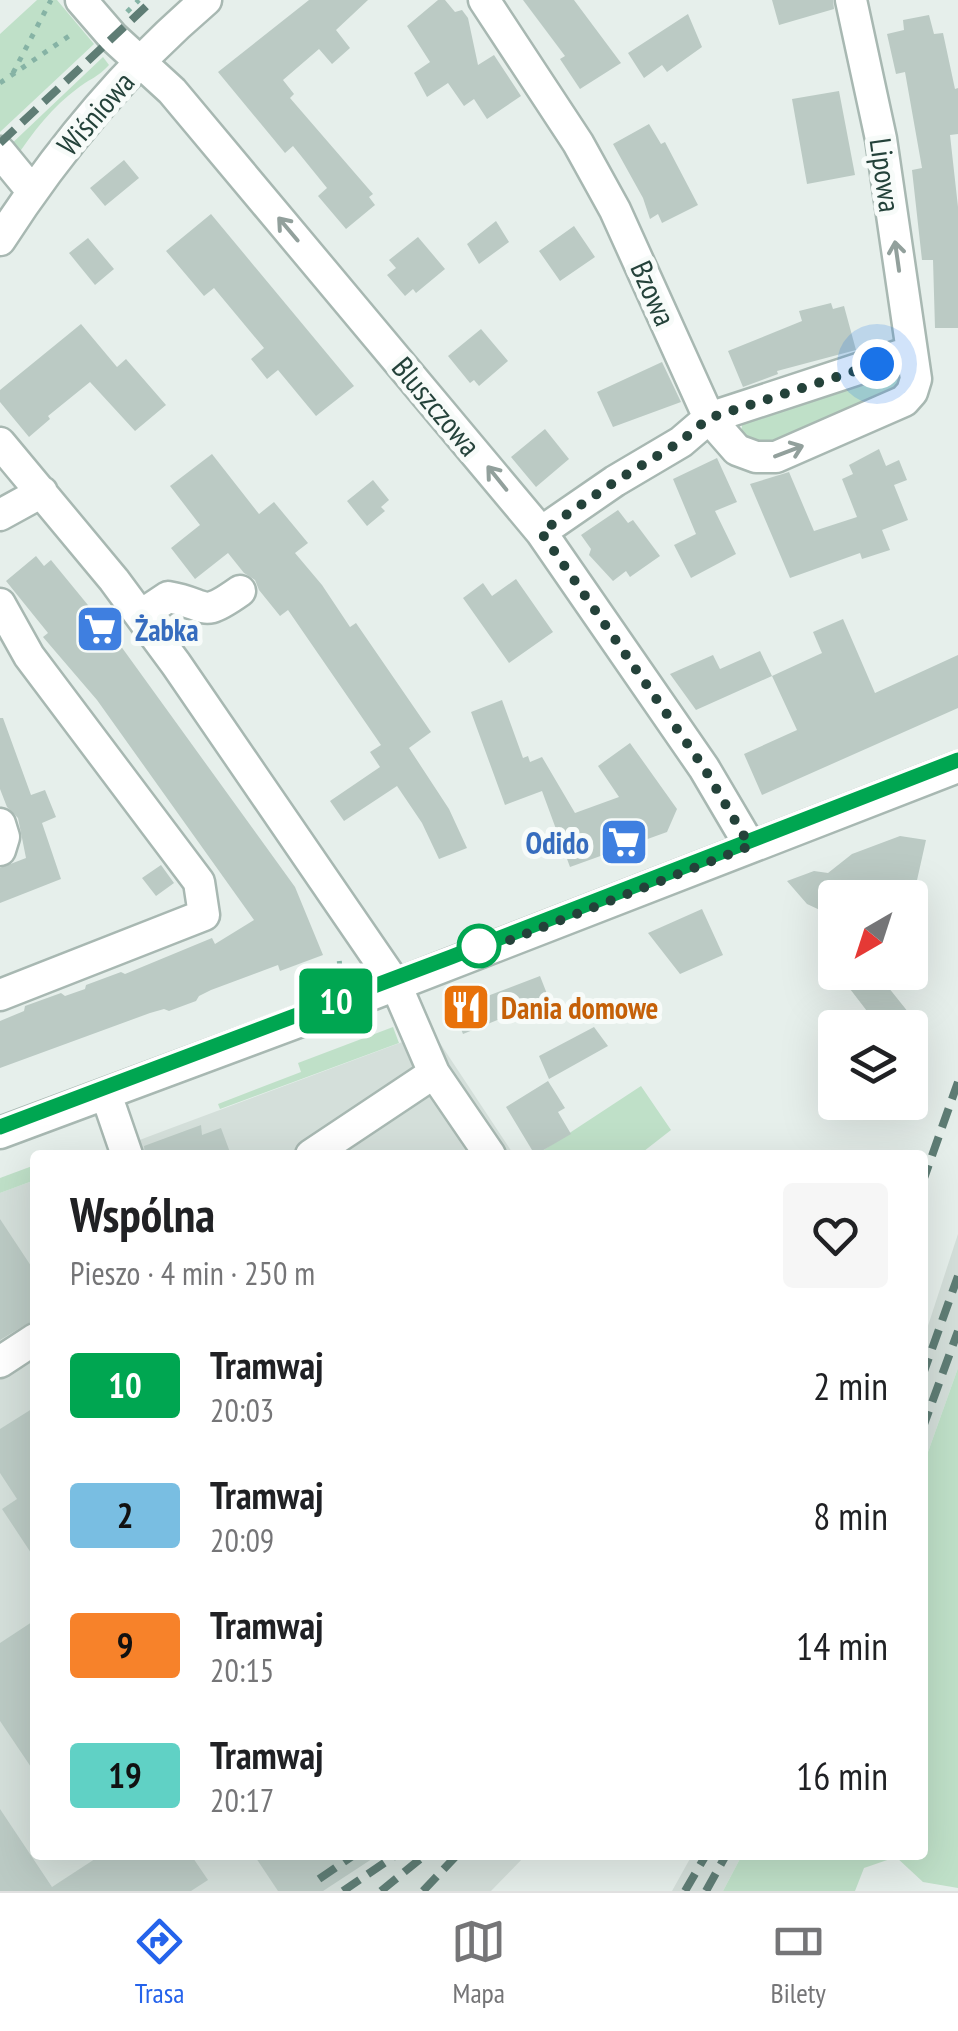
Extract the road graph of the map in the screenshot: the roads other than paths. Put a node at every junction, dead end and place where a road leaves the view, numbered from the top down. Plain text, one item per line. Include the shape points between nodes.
1 (206, 0) edge
2 (484, 0) edge
3 (851, 0) edge
4 (82, 13) edge
5 (139, 62) junction
6 (0, 152) edge
7 (32, 192) junction
8 (0, 240) edge
9 (910, 352) junction
10 (709, 418) junction
11 (0, 442) edge
12 (42, 492) junction
13 (0, 515) edge
14 (541, 532) junction
15 (240, 590) dead end
16 (0, 604) edge
17 (141, 615) junction
18 (958, 766) edge
19 (0, 824) edge
20 (750, 846) junction
21 (0, 850) edge
22 (396, 985) junction
23 (0, 995) edge
24 (434, 1072) junction
25 (106, 1094) junction
26 (0, 1134) edge
27 (125, 1150) edge
28 (318, 1150) edge
29 (487, 1150) edge
30 (30, 1342) edge
31 (0, 1362) edge

1 - 5 street, Wiśniowa
2 - 10 street, Bzowa via 615,210
9 -> 3 street, Lipowa via 881,139
4 - 5 street, Bluszczowa
5 - 7 street, Wiśniowa
14 -> 5 street, Bluszczowa via 172,91
6 - 7 street
7 - 8 street, Wiśniowa
9 - 10 street
10 -> 9 street, Lipowa via 737,450 776,457 904,401 916,378
10 - 14 street
11 - 12 street
12 - 13 street
12 - 17 street
14 - 20 street, Bluszczowa
15 - 17 street via 214,609 168,597
16 - 23 street via 30,656 200,882 204,915
17 - 22 street
18 - 20 street
19 - 21 street
20 - 22 street
22 - 24 street
22 - 25 street
24 - 28 street
24 - 29 street
25 - 26 street
25 - 27 street
30 - 31 street

